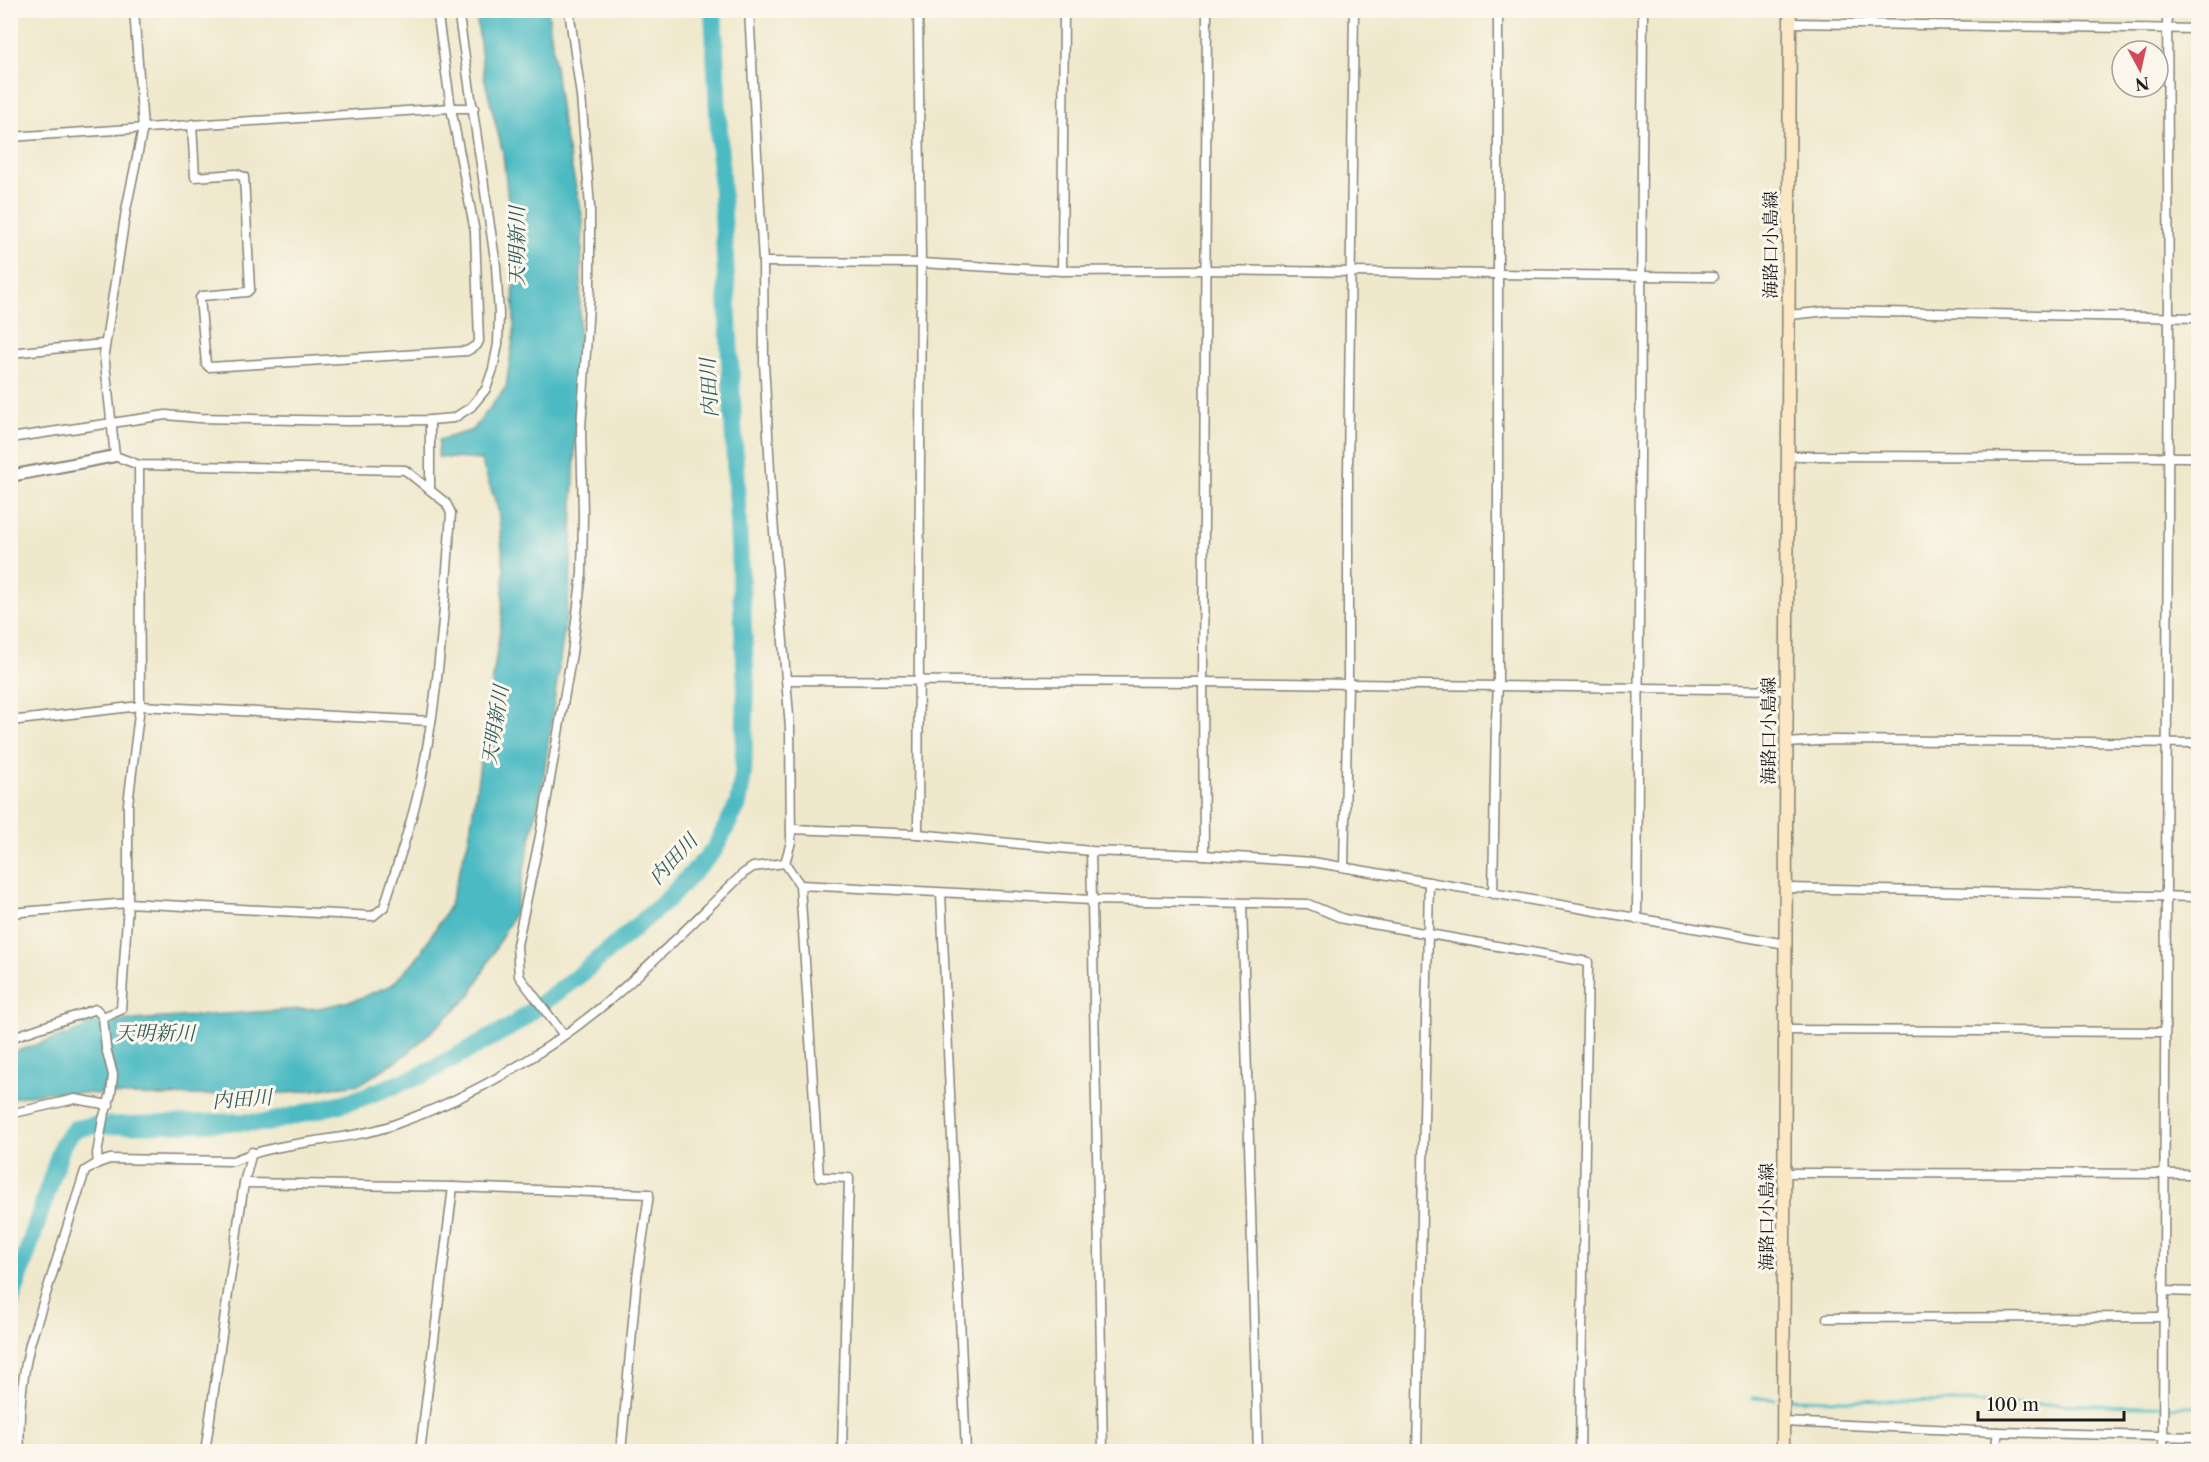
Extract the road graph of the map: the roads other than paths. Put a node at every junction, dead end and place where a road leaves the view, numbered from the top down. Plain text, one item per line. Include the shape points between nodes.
1 (134, 10) edge
2 (437, 10) edge
3 (458, 10) edge
4 (569, 10) edge
5 (749, 10) edge
6 (918, 10) edge
7 (1064, 10) edge
8 (1207, 10) edge
9 (1354, 10) edge
10 (1498, 10) edge
11 (1643, 10) edge
12 (2167, 10) edge
13 (1790, 17) edge
14 (2166, 28) junction
15 (2199, 29) edge
16 (451, 108) junction
17 (474, 108) junction
18 (192, 124) junction
19 (143, 128) junction
20 (10, 137) edge
21 (763, 262) junction
22 (921, 264) junction
23 (1205, 270) junction
24 (1062, 271) junction
25 (1352, 273) junction
26 (1497, 275) junction
27 (1642, 276) junction
28 (1713, 277) dead end
29 (1789, 315) junction
30 (2169, 317) junction
31 (2199, 318) edge
32 (104, 344) junction
33 (10, 353) edge
34 (430, 420) junction
35 (110, 424) junction
36 (10, 438) edge
37 (115, 456) junction
38 (1789, 456) junction
39 (2168, 457) junction
40 (2199, 457) edge
41 (139, 465) junction
42 (10, 476) edge
43 (430, 490) junction
44 (786, 680) junction
45 (920, 681) junction
46 (1203, 682) junction
47 (1348, 684) junction
48 (1498, 686) junction
49 (1638, 688) junction
50 (1787, 690) junction
51 (141, 706) junction
52 (10, 721) edge
53 (431, 722) junction
54 (1787, 743) junction
55 (2166, 743) junction
56 (2199, 743) edge
57 (790, 829) junction
58 (918, 834) junction
59 (1091, 851) junction
60 (1204, 855) junction
61 (785, 863) junction
62 (1344, 867) junction
63 (1430, 882) junction
64 (800, 885) junction
65 (1787, 888) junction
66 (941, 893) junction
67 (1494, 894) junction
68 (2165, 896) junction
69 (2199, 897) edge
70 (1091, 900) junction
71 (128, 903) junction
72 (1242, 903) junction
73 (10, 913) edge
74 (1637, 919) junction
75 (1428, 935) junction
76 (1786, 944) junction
77 (103, 1017) junction
78 (1785, 1030) junction
79 (2164, 1032) junction
80 (563, 1034) junction
81 (10, 1038) edge
82 (109, 1105) junction
83 (10, 1114) edge
84 (252, 1152) junction
85 (97, 1158) junction
86 (1786, 1173) junction
87 (2163, 1173) junction
88 (2199, 1173) edge
89 (244, 1183) junction
90 (453, 1187) junction
91 (2163, 1291) junction
92 (2199, 1292) edge
93 (2163, 1317) junction
94 (1827, 1318) dead end
95 (1784, 1422) junction
96 (1998, 1432) junction
97 (2163, 1436) junction
98 (2199, 1437) edge
99 (20, 1452) edge
100 (205, 1452) edge
101 (420, 1452) edge
102 (621, 1452) edge
103 (842, 1452) edge
104 (966, 1452) edge
105 (1103, 1452) edge
106 (1258, 1452) edge
107 (1417, 1452) edge
108 (1580, 1452) edge
109 (1783, 1452) edge
110 (1995, 1452) edge
111 (2163, 1452) edge

1 - 19 street
2 - 16 street
3 - 17 street
4 - 80 street via 590,207 590,289 581,429 582,573 551,776 517,945 519,976
5 - 21 street
6 - 22 street
7 - 24 street
8 - 23 street
9 - 25 street
10 - 26 street
11 - 27 street
12 - 14 street
13 - 14 street
13 - 29 main road, 海路口小島線
14 - 15 street
14 - 30 street
16 - 17 street
16 - 18 street
16 - 18 street via 475,232 477,345 467,351 213,368 206,364 200,298 250,289 244,177 195,177
17 - 34 street via 496,266 498,344 486,389 471,407 454,418
18 - 19 street
19 - 20 street
19 - 32 street
21 - 22 street
21 - 44 street via 764,362
22 - 24 street
22 - 45 street
23 - 24 street
23 - 25 street
23 - 46 street
25 - 26 street
25 - 47 street
26 - 27 street
26 - 48 street
27 - 28 street
27 - 49 street
29 - 30 street via 1829,310
29 - 38 main road, 海路口小島線
30 - 31 street
30 - 39 street
32 - 33 street
32 - 35 street
34 - 35 street via 166,415
34 - 43 street
35 - 36 street
35 - 37 street
37 - 41 street
37 - 42 street
38 - 39 street
38 - 50 main road, 海路口小島線
39 - 40 street
39 - 55 street
41 - 43 street via 405,470
41 - 51 street
43 - 53 street via 446,503 451,513
44 - 45 street
44 - 57 street
45 - 46 street
45 - 58 street
46 - 47 street
46 - 60 street
47 - 48 street
47 - 62 street
48 - 49 street
48 - 67 street
49 - 50 street
49 - 74 street
50 - 54 main road, 海路口小島線
51 - 52 street
51 - 53 street
51 - 71 street via 128,804
53 - 71 street via 412,816 380,912 359,916
54 - 55 street
54 - 65 main road, 海路口小島線
55 - 56 street
55 - 68 street
57 - 58 street
57 - 61 street
58 - 59 street
59 - 60 street
59 - 70 street
60 - 62 street
61 - 64 street
61 - 80 street via 753,867 744,873 621,990
62 - 63 street
63 - 67 street
63 - 75 street
64 - 66 street
64 - 103 street via 819,1177 849,1178
65 - 68 street
65 - 76 main road, 海路口小島線
66 - 70 street
66 - 104 street
67 - 74 street
68 - 69 street
68 - 79 street
70 - 72 street
70 - 105 street
71 - 73 street
71 - 77 street via 122,1010
72 - 75 street via 1308,904 1344,919
72 - 106 street
74 - 76 street
75 - 107 street
75 - 108 street via 1588,962
76 - 78 main road, 海路口小島線
77 - 81 street via 96,1009
77 - 82 street via 113,1076
78 - 79 street
78 - 86 main road, 海路口小島線
79 - 87 street
80 - 84 street via 503,1076 417,1116 363,1134
82 - 83 street via 75,1099
82 - 85 street
84 - 85 street via 233,1161
84 - 89 street
85 - 99 street via 85,1171 30,1344
86 - 87 street
86 - 95 main road, 海路口小島線
87 - 88 street
87 - 91 street
89 - 90 street
89 - 100 street
90 - 101 street
90 - 102 street via 649,1194
91 - 92 street
91 - 93 street
93 - 94 street
93 - 97 street
95 - 96 street
95 - 109 main road, 海路口小島線
96 - 97 street
96 - 110 street
97 - 98 street
97 - 111 street

